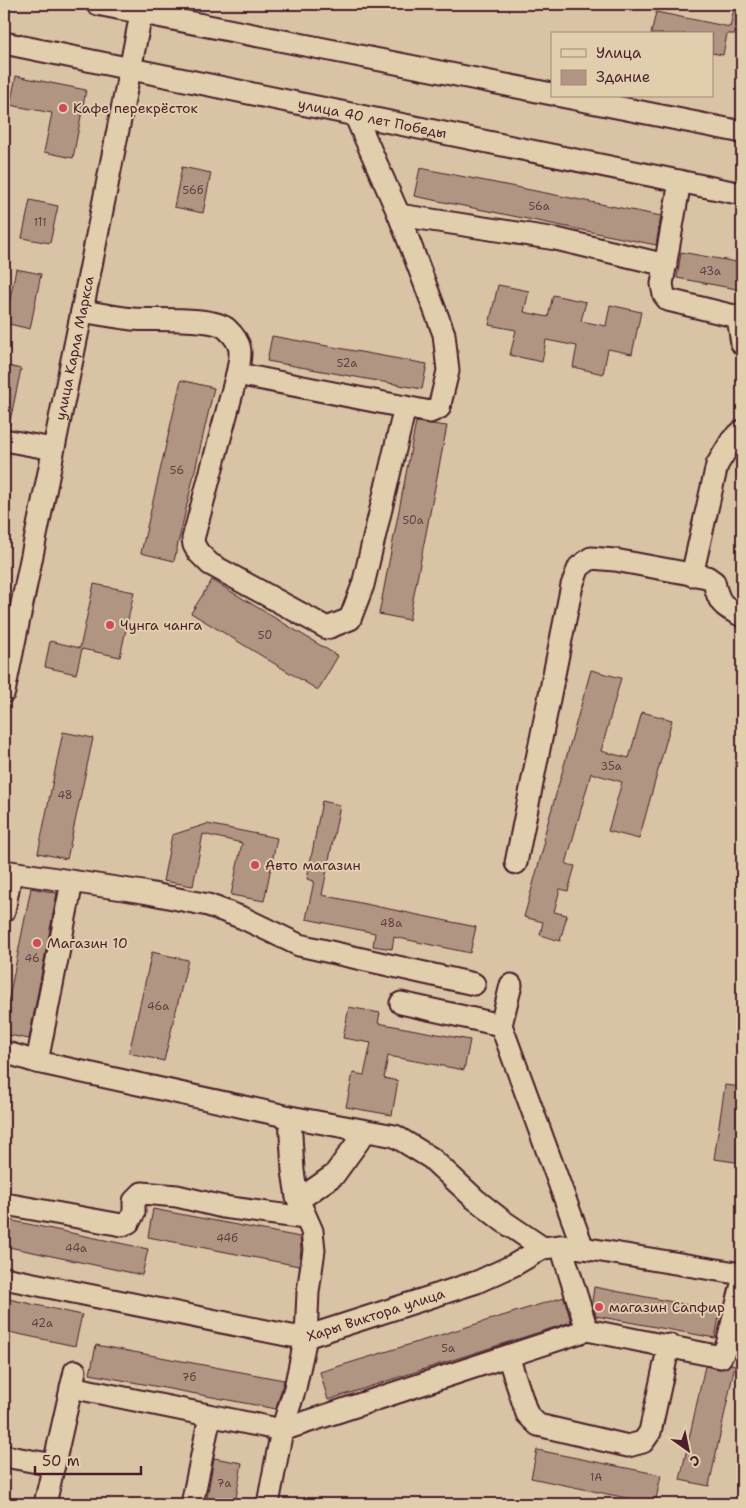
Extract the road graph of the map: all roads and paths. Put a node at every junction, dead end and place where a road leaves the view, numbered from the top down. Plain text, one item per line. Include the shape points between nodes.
1 (97, 4) edge
2 (142, 8) edge
3 (4, 43) edge
4 (131, 69) junction
5 (551, 94) edge
6 (572, 98) edge
7 (355, 115) junction
8 (742, 132) edge
9 (680, 181) junction
10 (742, 194) edge
11 (399, 215) junction
12 (666, 265) junction
13 (82, 311) junction
14 (740, 318) edge
15 (742, 344) edge
16 (236, 374) junction
17 (405, 407) junction
18 (742, 431) edge
19 (4, 440) edge
20 (52, 449) junction
21 (692, 574) junction
22 (742, 616) edge
23 (4, 692) edge
24 (516, 863) dead end
25 (7, 872) edge
26 (72, 882) junction
27 (4, 911) edge
28 (474, 984) dead end
29 (510, 985) dead end
30 (401, 1003) dead end
31 (501, 1025) junction
32 (4, 1052) edge
33 (37, 1062) junction
34 (290, 1117) junction
35 (366, 1131) junction
36 (297, 1197) junction
37 (11, 1205) dead end
38 (306, 1218) junction
39 (552, 1247) junction
40 (583, 1248) junction
41 (742, 1274) edge
42 (4, 1278) edge
43 (742, 1284) edge
44 (587, 1330) junction
45 (306, 1337) junction
46 (669, 1345) junction
47 (508, 1356) junction
48 (210, 1416) junction
49 (282, 1430) junction
50 (4, 1456) edge
51 (54, 1465) junction
52 (45, 1504) edge
53 (192, 1504) edge
54 (268, 1504) edge

1 - 2 street
2 - 4 street, улица Карла Маркса
2 - 5 street
3 - 4 street, улица 40 лет Победы
4 - 7 street, улица 40 лет Победы
4 - 13 street, улица Карла Маркса
6 - 8 street
7 - 9 street, улица 40 лет Победы
7 - 11 street
9 - 10 street, улица 40 лет Победы
9 - 12 street
11 - 12 street via 556,239
11 - 17 street via 444,334 448,371 439,408 430,412
12 - 14 street via 662,284 668,300
13 - 16 street via 133,319 208,322 226,327 241,352
13 - 20 street, улица Карла Маркса
14 - 15 street
16 - 17 street
16 - 17 street via 193,538 194,545 210,564 327,628 350,619 363,585
18 - 21 street via 732,440 717,465
19 - 20 street
20 - 23 street, улица Карла Маркса
21 - 22 street via 714,582 724,606
21 - 24 street via 591,558 579,567 570,594
25 - 26 street
25 - 27 street
26 - 28 street via 208,905 244,918 299,945
26 - 33 street
29 - 31 street
30 - 31 street
31 - 40 street
32 - 33 street
33 - 34 street
34 - 35 street
34 - 36 street
35 - 36 street via 334,1176
35 - 39 street via 395,1136 432,1158 475,1200 503,1221
36 - 38 street
37 - 38 street via 122,1225 129,1222 134,1213 134,1201 142,1193
38 - 45 street via 312,1231 314,1250
39 - 40 street
39 - 44 street
39 - 45 street, Хары Виктора улица via 477,1282
40 - 41 street
42 - 45 street, Хары Виктора улица
43 - 46 street via 727,1345 721,1356
44 - 46 street
44 - 47 street
45 - 49 street
46 - 47 street via 650,1432 643,1442 628,1446 538,1425 527,1414
47 - 49 street
48 - 49 street
48 - 51 street via 73,1379
48 - 53 street
49 - 54 street
50 - 51 street
51 - 52 street

